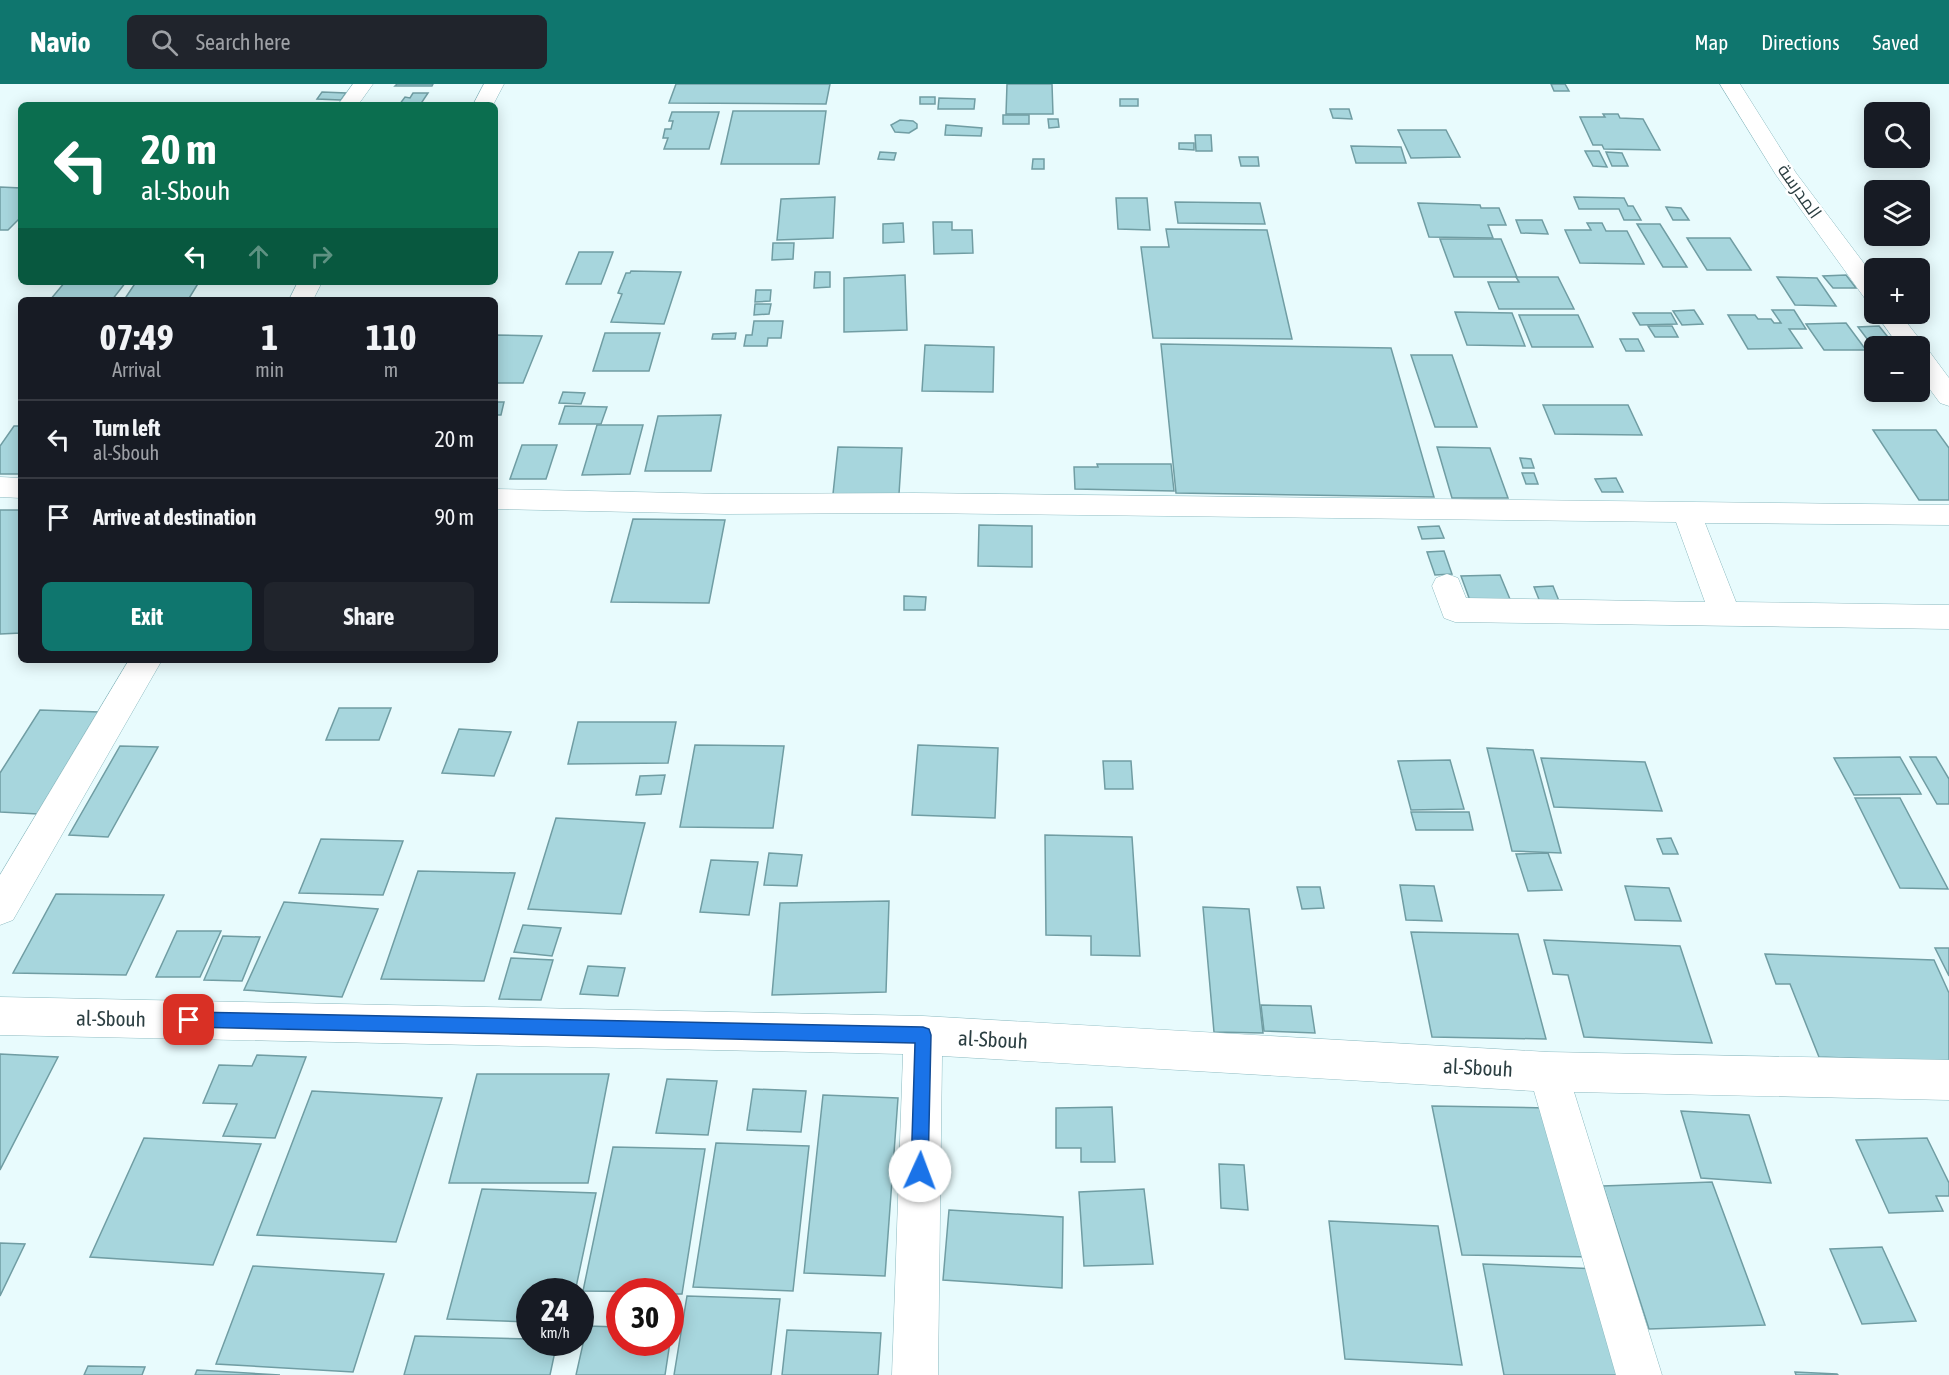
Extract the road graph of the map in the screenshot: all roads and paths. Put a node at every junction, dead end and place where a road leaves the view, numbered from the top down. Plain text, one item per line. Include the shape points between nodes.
1 (363, 84) edge
2 (494, 84) edge
3 (1730, 84) edge
4 (350, 102) edge
5 (485, 102) edge
6 (1864, 281) edge
7 (1930, 371) edge
8 (1949, 397) edge
9 (0, 487) edge
10 (18, 488) edge
11 (498, 499) edge
12 (1687, 512) junction
13 (1949, 514) edge
14 (1447, 586) dead end
15 (1725, 614) junction
16 (1949, 617) edge
17 (144, 663) edge
18 (0, 908) edge
19 (0, 1016) edge
20 (923, 1035) junction
21 (1548, 1071) junction
22 (1949, 1080) edge
23 (915, 1375) edge
24 (1639, 1375) edge

1 - 4 street
2 - 5 street
3 - 6 street, المدرسة via 1788,176
7 - 8 street
9 - 10 street
11 - 12 street
12 - 13 street
12 - 15 street
14 - 15 street via 1455,610
15 - 16 street
17 - 18 street
19 - 20 street, al-Sbouh
20 - 21 street, al-Sbouh
20 - 23 street
21 - 22 street, al-Sbouh
21 - 24 street

